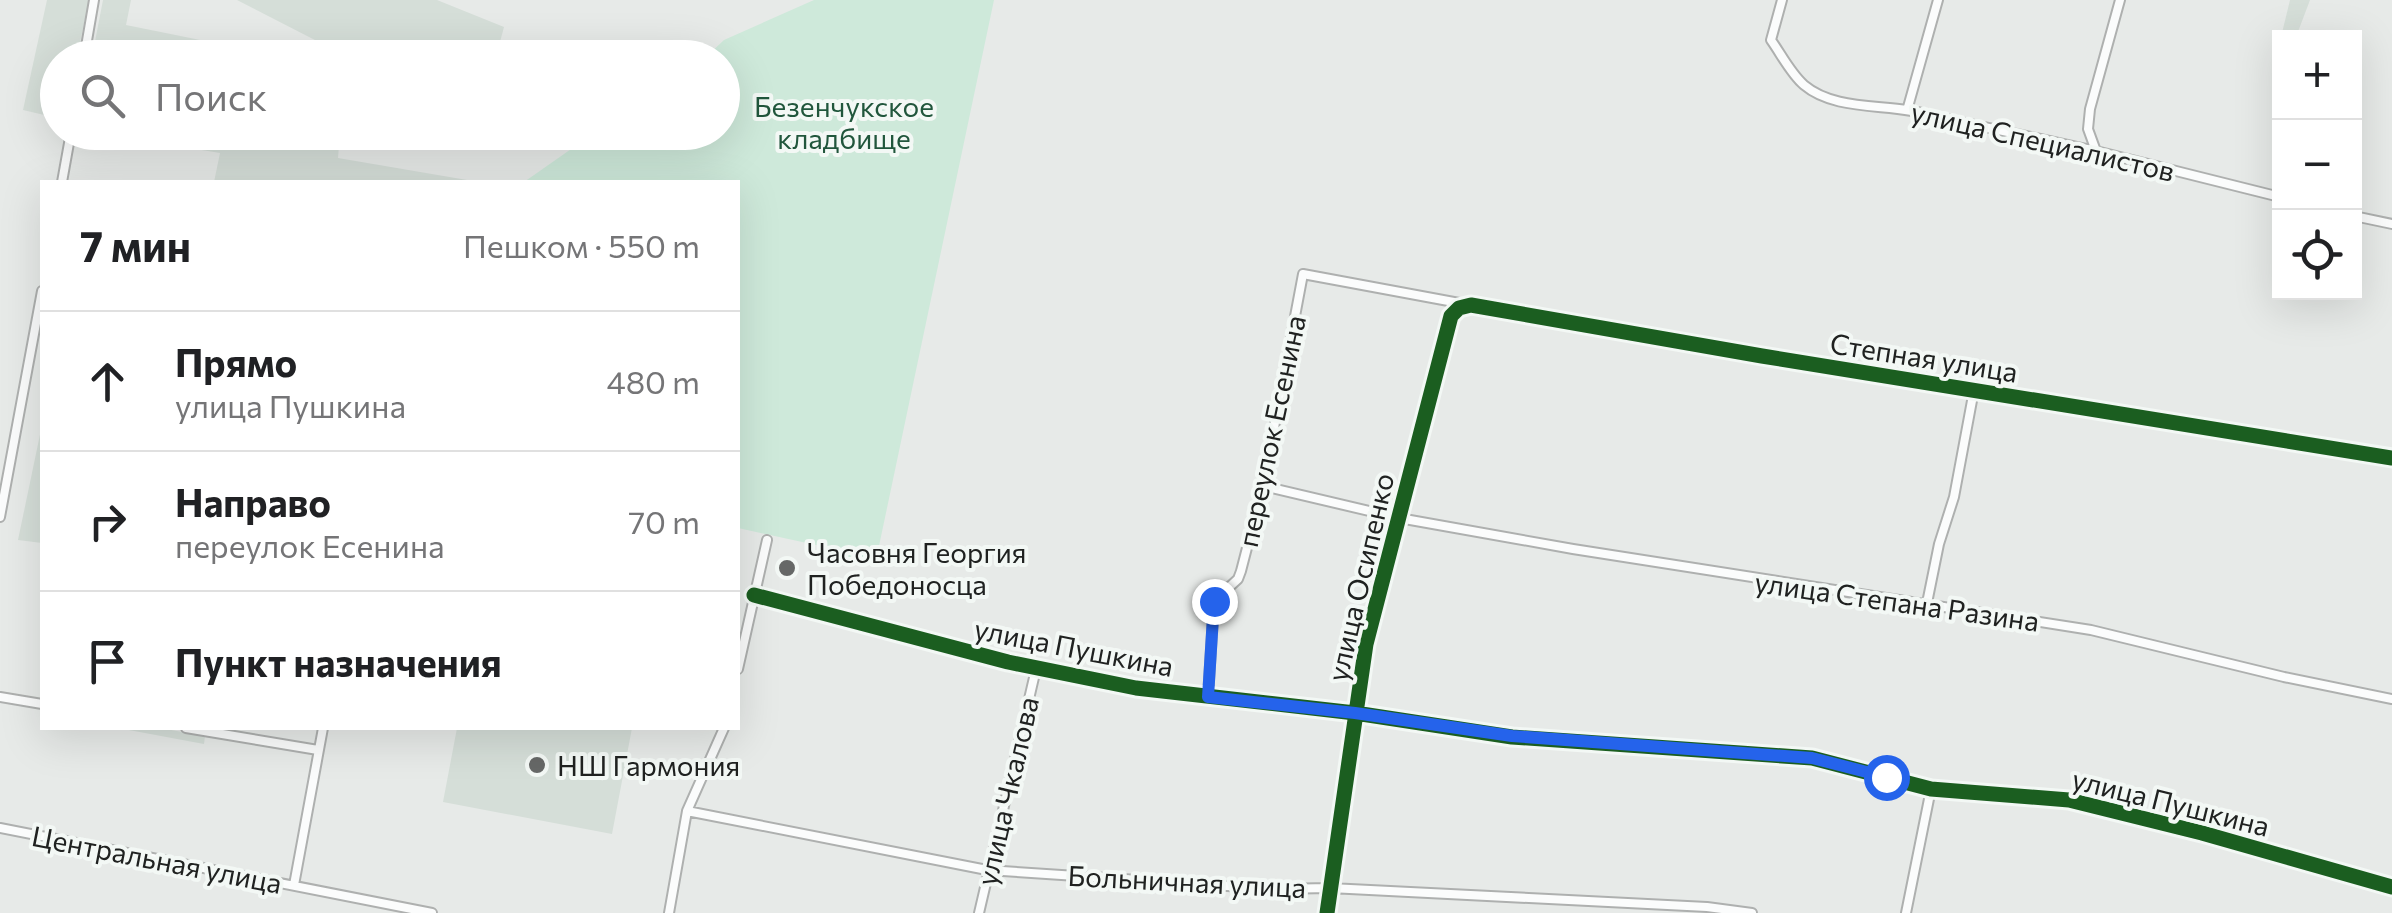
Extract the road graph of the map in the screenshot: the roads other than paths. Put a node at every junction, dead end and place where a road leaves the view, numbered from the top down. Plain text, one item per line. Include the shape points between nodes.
1 (94, 0) edge
2 (1782, 0) edge
3 (1938, 0) edge
4 (2120, 0) edge
5 (87, 40) edge
6 (1908, 107) junction
7 (68, 150) edge
8 (2096, 151) junction
9 (62, 180) edge
10 (2272, 196) edge
11 (2362, 218) edge
12 (2392, 224) edge
13 (1303, 274) joint
14 (40, 302) edge
15 (1471, 305) junction
16 (1974, 390) junction
17 (2392, 458) edge
18 (1263, 486) junction
19 (0, 517) edge
20 (1398, 518) junction
21 (767, 540) dead end
22 (754, 596) junction
23 (1927, 603) junction
24 (740, 661) edge
25 (1036, 668) junction
26 (0, 696) edge
27 (1208, 697) junction
28 (2392, 699) edge
29 (40, 704) edge
30 (1355, 713) junction
31 (198, 730) edge
32 (322, 730) edge
33 (723, 730) edge
34 (318, 750) junction
35 (1931, 789) junction
36 (687, 811) junction
37 (0, 828) edge
38 (988, 870) junction
39 (294, 885) junction
40 (2392, 887) edge
41 (1330, 888) junction
42 (432, 913) edge
43 (669, 913) edge
44 (979, 913) edge
45 (1328, 913) edge
46 (1752, 913) edge
47 (1906, 913) edge

1 - 5 street
2 - 6 street, улица Специалистов via 1771,40 1804,84 1829,99
3 - 6 street
4 - 8 street via 2090,109
6 - 8 street, улица Специалистов
7 - 9 street
8 - 10 street, улица Специалистов
11 - 12 street
13 - 15 street, Степная улица
13 - 18 street, переулок Есенина
14 - 19 street
15 - 16 street, Степная улица
15 - 20 street, улица Осипенко via 1451,316
16 - 17 street, Степная улица
16 - 23 street
18 - 20 street, улица Степана Разина
18 - 27 street, переулок Есенина via 1238,579 1214,601
20 - 23 street, улица Степана Разина
20 - 30 street, улица Осипенко
21 - 22 street
22 - 24 street
22 - 25 street, улица Пушкина
23 - 28 street, улица Степана Разина via 2091,630
25 - 27 street, улица Пушкина
25 - 38 street, улица Чкалова
26 - 29 street
27 - 30 street, улица Пушкина
30 - 35 street, улица Пушкина via 1512,736 1812,758
30 - 41 street, улица Осипенко
31 - 34 street
32 - 34 street
33 - 36 street
34 - 39 street
35 - 40 street, улица Пушкина via 2069,800
35 - 47 street
36 - 38 street, Больничная улица
36 - 43 street
37 - 39 street, Центральная улица
38 - 41 street, Больничная улица
38 - 44 street, улица Чкалова
39 - 42 street, Центральная улица
41 - 45 street, улица Осипенко
41 - 46 street, Больничная улица

